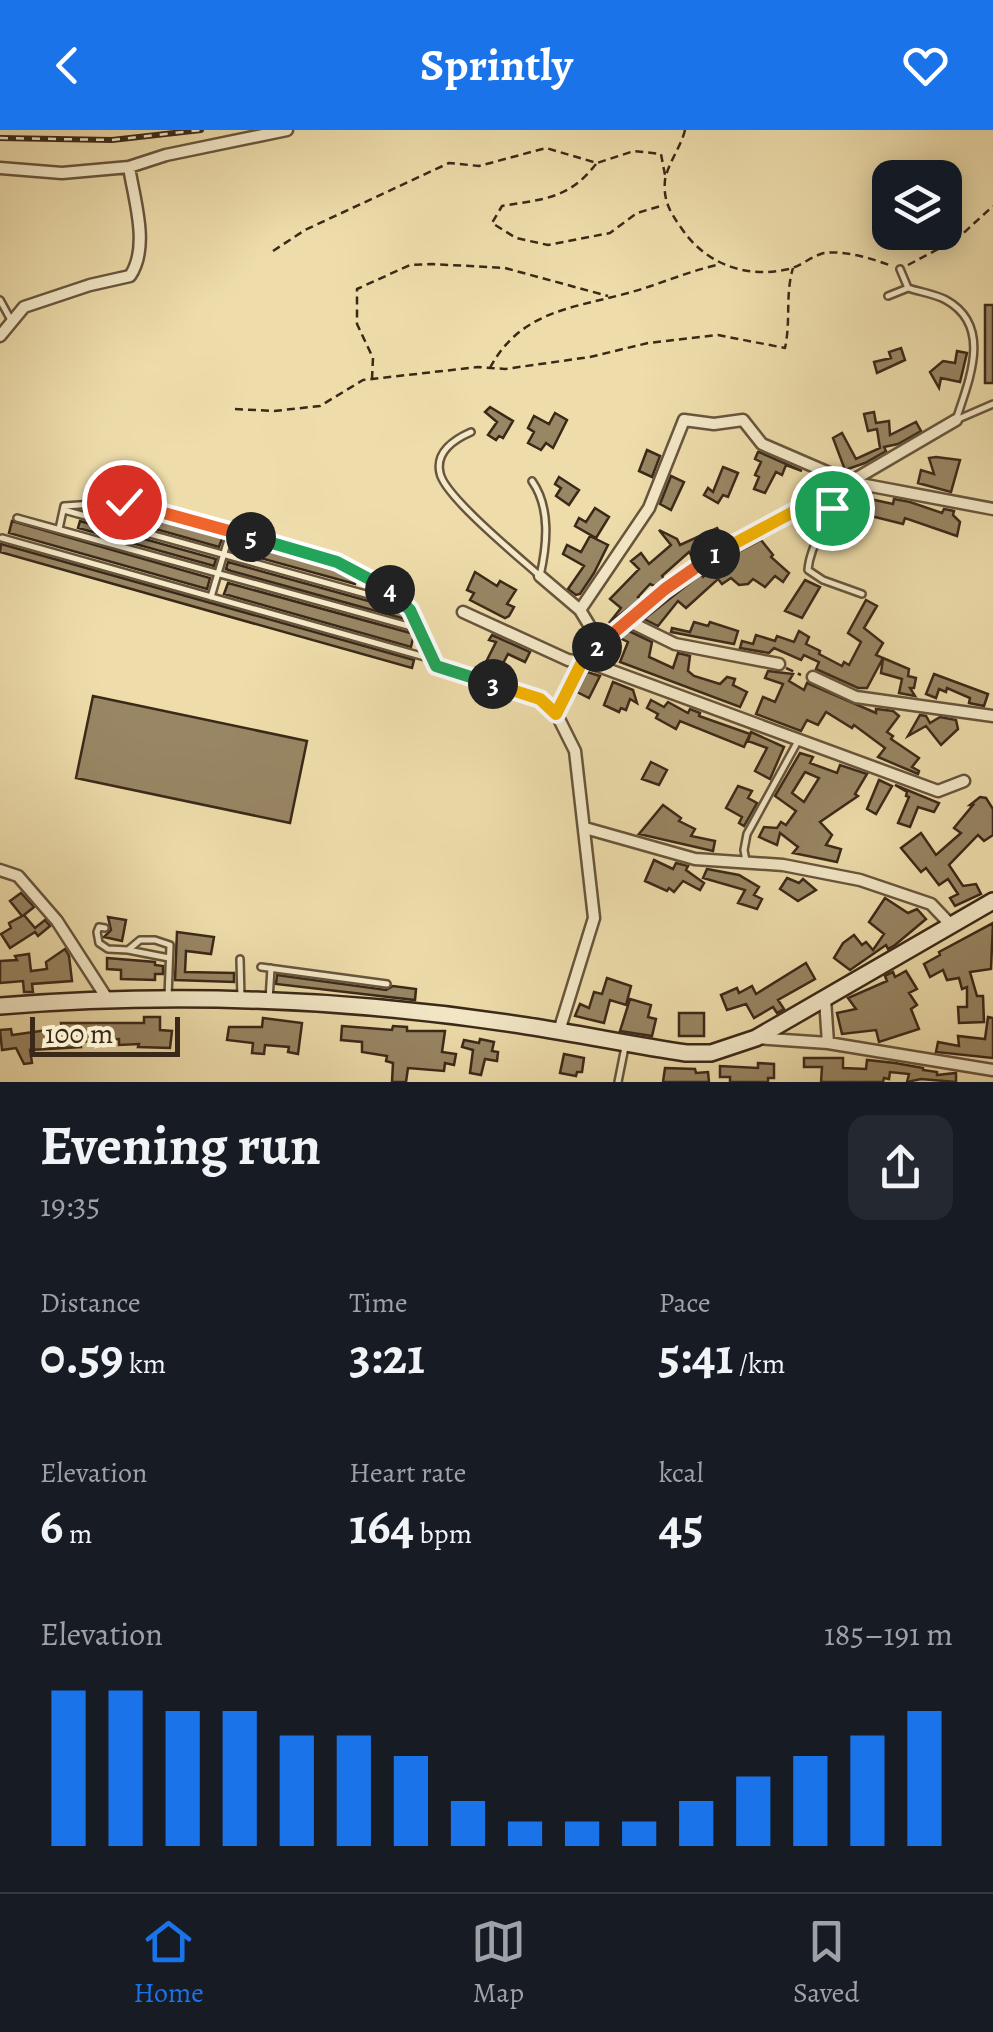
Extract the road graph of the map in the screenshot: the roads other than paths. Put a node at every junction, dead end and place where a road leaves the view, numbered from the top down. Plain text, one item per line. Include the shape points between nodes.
1 (287, 130) edge
2 (129, 167) junction
3 (0, 168) edge
4 (900, 269) road end
5 (908, 288) junction
6 (888, 296) dead end
7 (0, 300) edge
8 (11, 320) junction
9 (0, 336) edge
10 (993, 404) edge
11 (956, 420) junction
12 (471, 432) dead end
13 (532, 480) dead end
14 (850, 482) junction
15 (832, 491) junction
16 (993, 509) edge
17 (64, 510) junction
18 (17, 518) dead end
19 (59, 529) junction
20 (230, 532) junction
21 (2, 538) edge
22 (224, 554) junction
23 (218, 573) junction
24 (540, 576) junction
25 (862, 594) dead end
26 (211, 597) junction
27 (401, 604) junction
28 (580, 610) junction
29 (463, 612) dead end
30 (628, 621) junction
31 (419, 629) junction
32 (600, 643) junction
33 (432, 659) junction
34 (582, 662) junction
35 (779, 664) road end
36 (812, 677) road end
37 (556, 714) junction
38 (993, 716) edge
39 (798, 741) junction
40 (964, 782) dead end
41 (585, 828) junction
42 (747, 864) junction
43 (0, 870) edge
44 (993, 901) edge
45 (950, 924) junction
46 (105, 928) dead end
47 (128, 950) junction
48 (169, 958) junction
49 (240, 959) dead end
50 (260, 967) dead end
51 (271, 968) junction
52 (387, 984) dead end
53 (825, 999) junction
54 (108, 1000) junction
55 (168, 1000) junction
56 (241, 1001) junction
57 (269, 1001) junction
58 (0, 1006) edge
59 (559, 1032) junction
60 (756, 1038) junction
61 (828, 1043) junction
62 (626, 1044) junction
63 (993, 1070) edge
64 (618, 1082) edge

1 - 2 street
2 - 3 street via 62,173
2 - 8 street via 139,231 130,276 40,300
4 - 5 lane
5 - 6 lane
5 - 11 lane via 945,300 968,318 976,346
7 - 8 lane
8 - 9 street
10 - 11 lane
11 - 14 street
12 - 24 lane via 444,452 443,482
13 - 24 lane via 548,540
14 - 15 street
14 - 16 street
14 - 28 street via 762,444 743,420 684,420 649,508
15 - 25 lane via 808,570
15 - 30 street via 703,560
17 - 19 lane
17 - 20 lane via 124,502
17 - 22 lane
18 - 19 lane
19 - 23 lane
20 - 22 lane
20 - 27 lane via 337,562 387,586
21 - 26 lane
22 - 23 lane
22 - 27 lane
23 - 26 lane
23 - 31 lane
24 - 28 street
26 - 33 lane
27 - 31 lane
28 - 32 street
29 - 34 street
30 - 32 street
30 - 35 street via 674,644
31 - 33 lane
32 - 34 street
33 - 37 lane via 436,666 540,699
34 - 37 street
34 - 39 street
36 - 38 street via 856,697
37 - 41 street via 575,751
39 - 40 street via 938,791
39 - 42 lane via 747,834
41 - 42 street via 695,860
41 - 59 street via 594,918
42 - 45 street via 860,880 931,904
43 - 54 street via 18,876 57,922
44 - 45 street
45 - 53 street
46 - 47 lane via 97,932 99,944
47 - 48 lane
47 - 48 lane via 140,940 155,940 170,945
48 - 55 lane
49 - 56 lane
50 - 51 lane
51 - 52 lane
51 - 57 lane
53 - 60 street
53 - 61 street
54 - 55 street
54 - 58 street
55 - 56 street
56 - 57 street
57 - 59 street
59 - 62 street
60 - 61 street
60 - 62 street via 711,1053
61 - 63 street
62 - 64 lane

